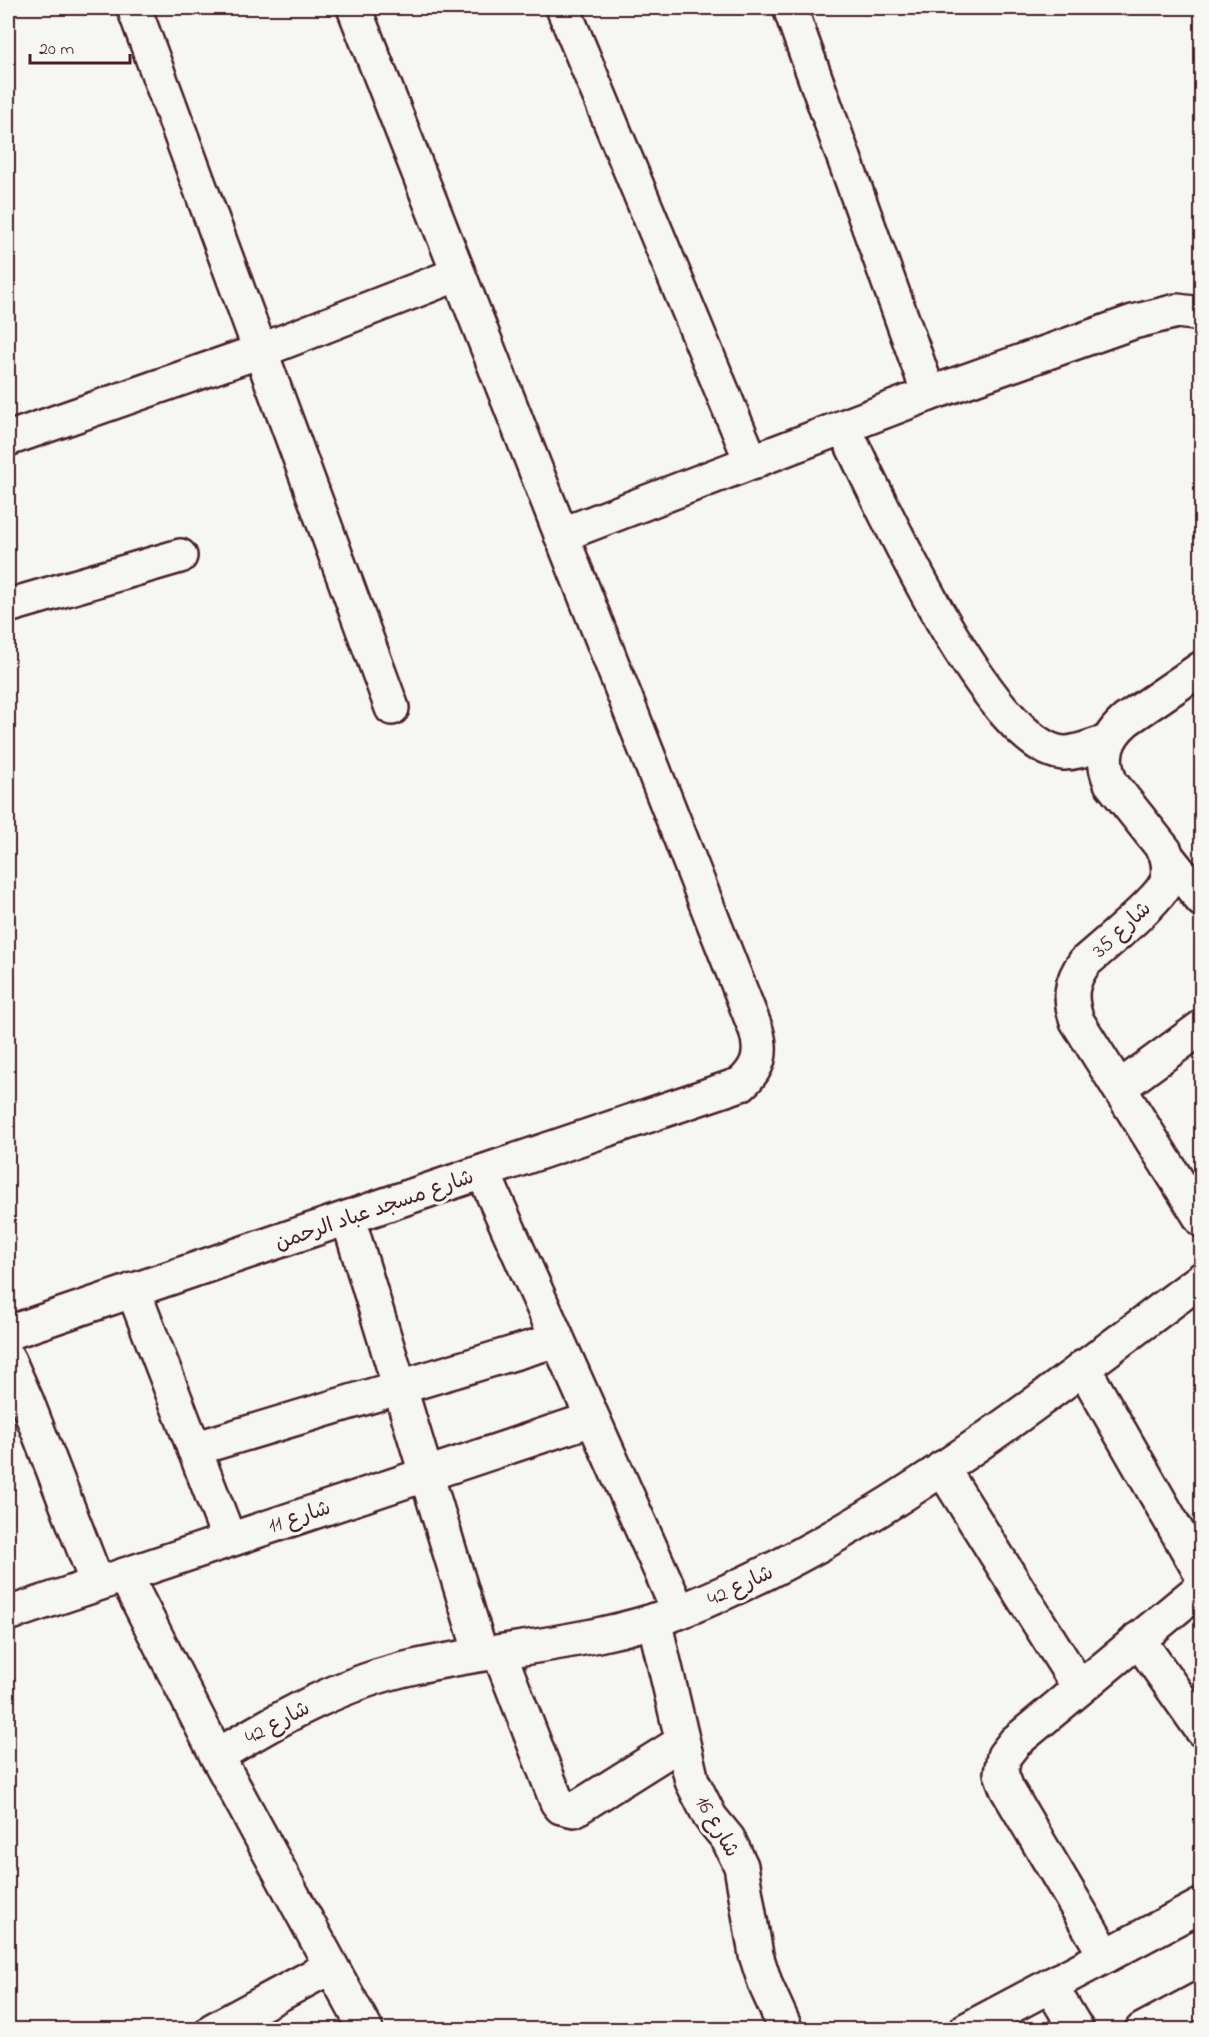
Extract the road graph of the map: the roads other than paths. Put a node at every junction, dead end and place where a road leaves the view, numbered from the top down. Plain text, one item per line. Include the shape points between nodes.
1 (134, 8) edge
2 (354, 8) edge
3 (563, 8) edge
4 (790, 8) edge
5 (458, 274) junction
6 (1202, 314) edge
7 (260, 351) junction
8 (929, 394) junction
9 (844, 428) junction
10 (8, 439) edge
11 (752, 463) junction
12 (561, 535) junction
13 (180, 556) dead end
14 (8, 606) edge
15 (1201, 671) edge
16 (392, 708) dead end
17 (1107, 742) junction
18 (1190, 878) edge
19 (1202, 1027) edge
20 (1119, 1088) junction
21 (483, 1172) junction
22 (348, 1218) junction
23 (1202, 1220) edge
24 (1202, 1279) edge
25 (132, 1290) junction
26 (8, 1333) edge
27 (557, 1340) junction
28 (8, 1359) edge
29 (1083, 1367) junction
30 (401, 1387) junction
31 (592, 1419) junction
32 (194, 1449) junction
33 (942, 1468) junction
34 (427, 1473) junction
35 (229, 1539) junction
36 (1202, 1575) edge
37 (111, 1579) junction
38 (1202, 1587) edge
39 (8, 1614) edge
40 (666, 1616) junction
41 (1138, 1638) junction
42 (490, 1653) junction
43 (1079, 1687) junction
44 (1202, 1730) edge
45 (682, 1742) junction
46 (217, 1756) junction
47 (1202, 1905) edge
48 (1106, 1956) junction
49 (330, 1966) junction
50 (1050, 1985) junction
51 (1191, 2012) edge
52 (213, 2030) edge
53 (366, 2030) edge
54 (786, 2030) edge
55 (966, 2030) edge
56 (1077, 2030) edge
57 (1142, 2030) edge

1 - 7 street
2 - 5 street
3 - 11 street
4 - 8 street
5 - 7 street
5 - 12 street
6 - 8 street via 1177,311 1133,322
7 - 10 street
7 - 16 street
8 - 9 street
9 - 11 street
9 - 17 street via 933,604 1009,719 1030,739 1064,753
11 - 12 street
12 - 21 street, شارع مسجد عباد الرحمن via 756,1030 759,1060 753,1074 741,1084
13 - 14 street
15 - 17 street via 1126,720
17 - 18 street, شارع 35 via 1106,770 1111,783
18 - 20 street, شارع 35 via 1168,877 1160,892 1075,975 1071,991 1077,1021
19 - 20 street
20 - 23 street, شارع 35
21 - 22 street, شارع مسجد عباد الرحمن
21 - 27 street, شارع 16
22 - 25 street, شارع مسجد عباد الرحمن
22 - 30 street
24 - 29 street, شارع 42
25 - 26 street, شارع مسجد عباد الرحمن
25 - 32 street
27 - 30 street
27 - 31 street, شارع 16
28 - 37 street
29 - 33 street, شارع 42
29 - 36 street
30 - 32 street
30 - 34 street
31 - 34 street, شارع 11
31 - 40 street, شارع 16
32 - 35 street
33 - 40 street, شارع 42 via 757,1579
33 - 43 street
34 - 35 street, شارع 11
34 - 42 street
35 - 37 street, شارع 11
37 - 39 street, شارع 11
37 - 46 street
38 - 41 street
40 - 42 street, شارع 42 via 551,1644
40 - 45 street, شارع 16
41 - 43 street
41 - 44 street
42 - 45 street via 561,1807 574,1810
42 - 46 street, شارع 42 via 411,1667 343,1689 278,1718
43 - 48 street via 1015,1742 1004,1756 1001,1773
45 - 54 street, شارع 16 via 692,1781 741,1866 756,1955
46 - 49 street
47 - 48 street
48 - 50 street
49 - 52 street
49 - 53 street
50 - 55 street
50 - 56 street
51 - 57 street

